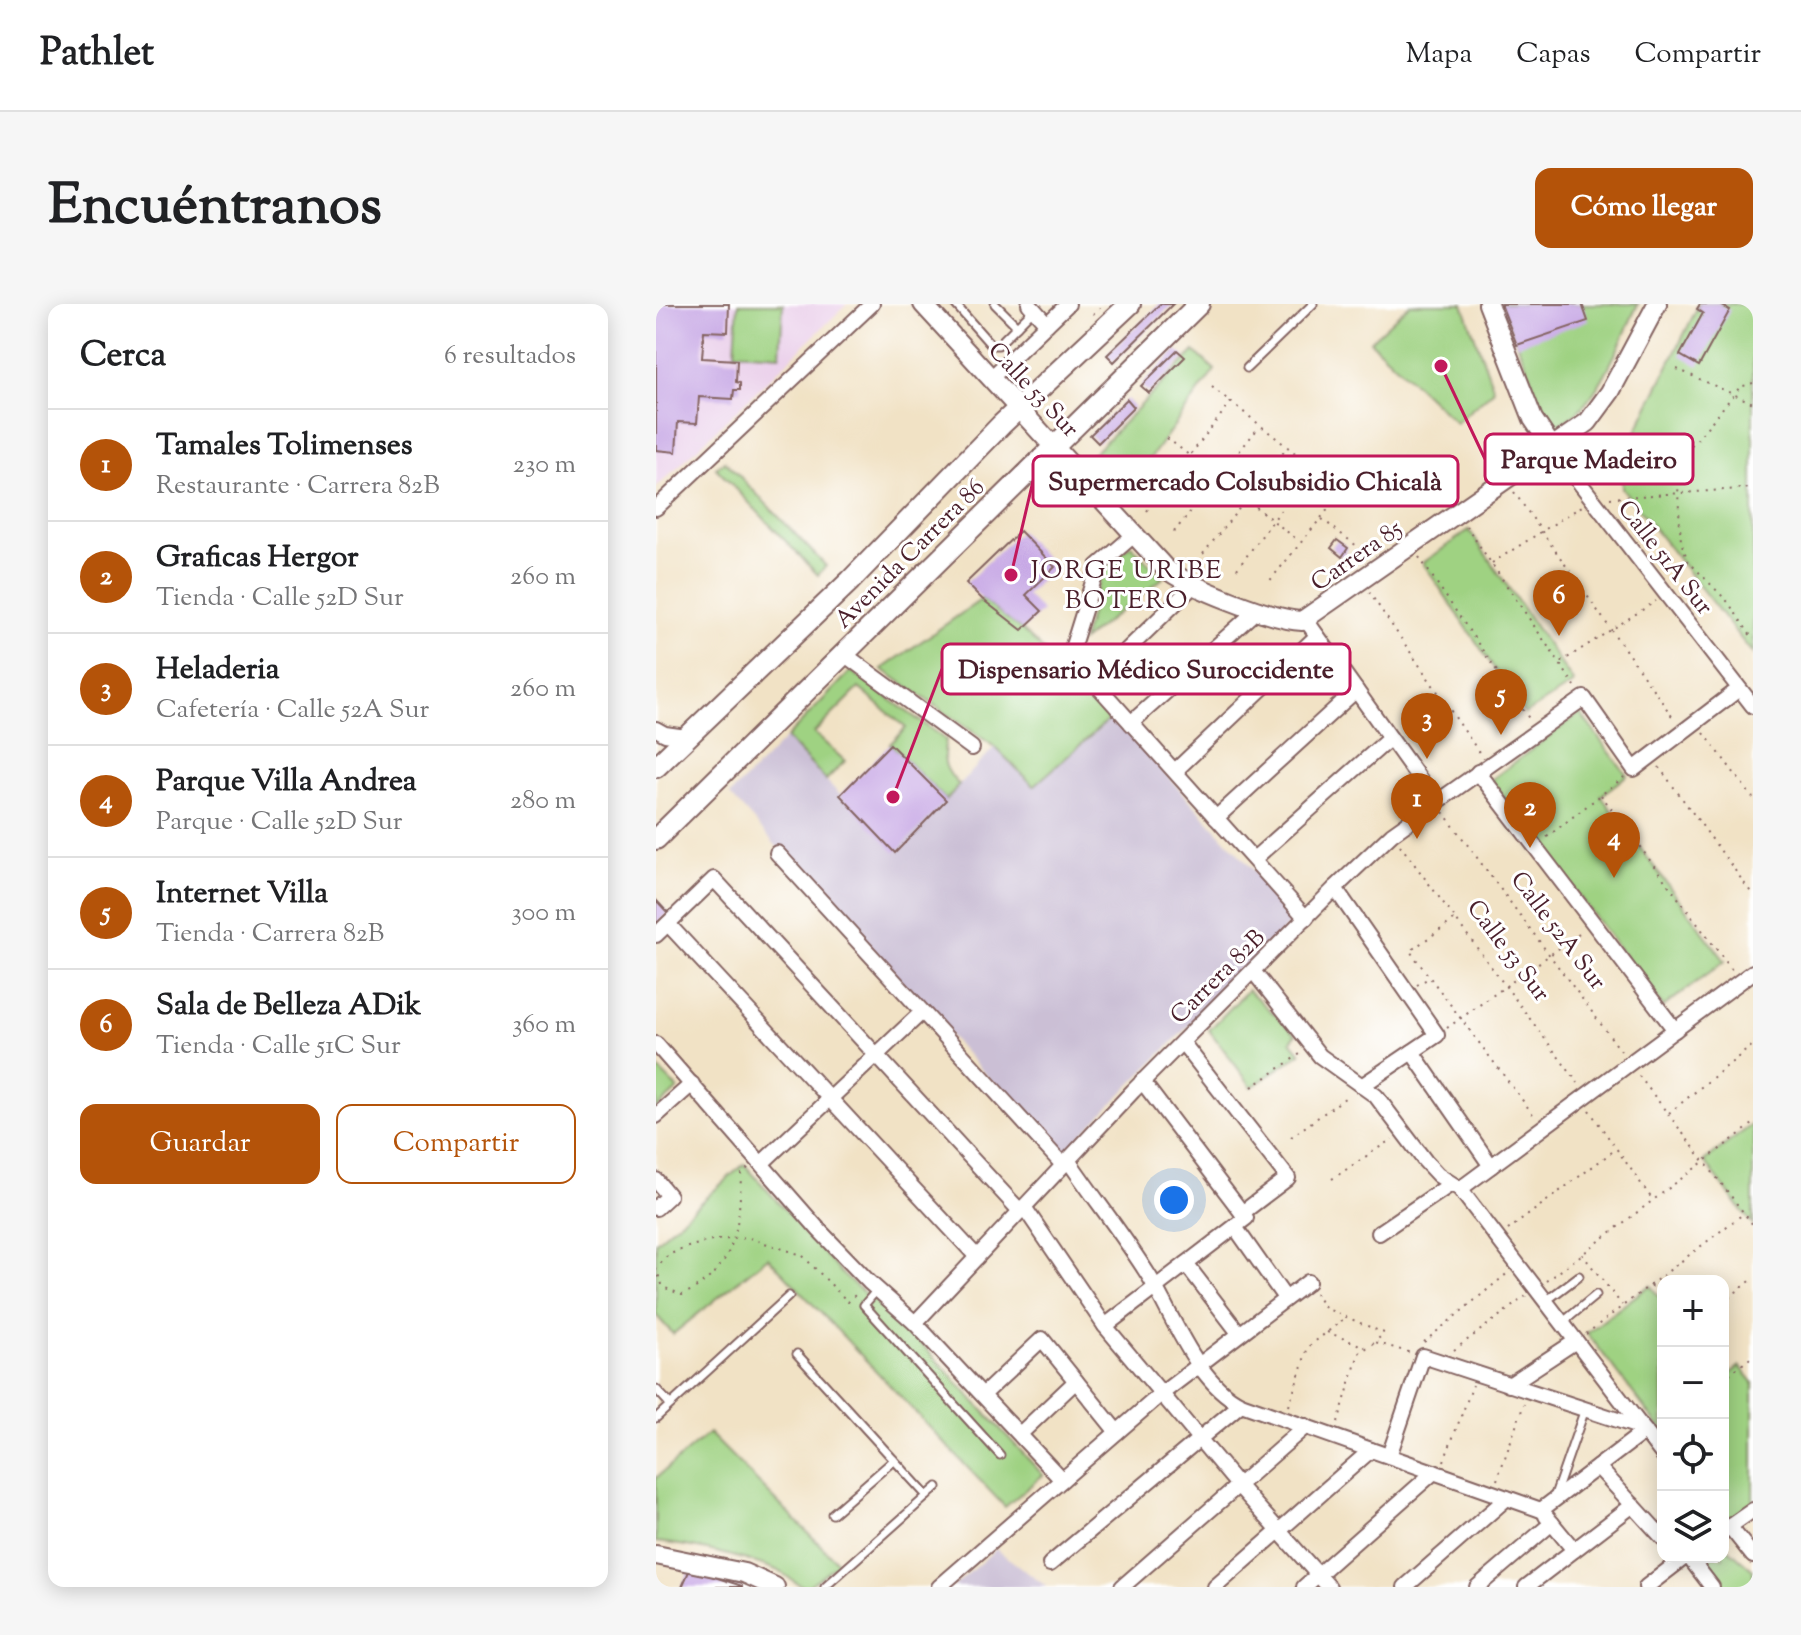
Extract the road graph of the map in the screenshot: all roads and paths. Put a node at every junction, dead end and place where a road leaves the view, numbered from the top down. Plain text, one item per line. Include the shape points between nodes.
1 (872, 304) edge
2 (923, 304) edge
3 (954, 304) edge
4 (995, 304) edge
5 (1068, 304) edge
6 (1130, 304) edge
7 (1199, 304) edge
8 (1313, 304) edge
9 (1488, 304) edge
10 (1657, 304) edge
11 (1032, 306) edge
12 (937, 320) junction
13 (1047, 324) junction
14 (1017, 326) junction
15 (980, 335) junction
16 (966, 350) junction
17 (1247, 368) dead end
18 (1677, 369) dead end
19 (991, 378) junction
20 (1753, 383) edge
21 (1212, 387) dead end
22 (1735, 394) junction
23 (1231, 402) junction
24 (1753, 403) edge
25 (1019, 408) junction
26 (1261, 425) junction
27 (1167, 438) dead end
28 (1054, 447) junction
29 (1287, 447) junction
30 (1552, 447) junction
31 (1190, 456) junction
32 (1313, 467) junction
33 (1218, 478) junction
34 (1504, 478) junction
35 (1753, 488) edge
36 (1678, 493) junction
37 (1246, 500) junction
38 (1592, 500) junction
39 (656, 508) edge
40 (1147, 511) dead end
41 (1457, 512) junction
42 (1321, 518) junction
43 (1273, 521) junction
44 (1174, 532) dead end
45 (1542, 532) junction
46 (1134, 535) junction
47 (1301, 542) junction
48 (1412, 546) junction
49 (1362, 550) dead end
50 (1203, 554) dead end
51 (1492, 563) junction
52 (1237, 569) dead end
53 (1353, 579) junction
54 (1268, 583) dead end
55 (1193, 586) junction
56 (1665, 596) junction
57 (1258, 609) junction
58 (1306, 620) junction
59 (1612, 630) junction
60 (1317, 636) junction
61 (1753, 639) edge
62 (844, 654) junction
63 (1560, 663) junction
64 (1094, 682) junction
65 (1739, 689) junction
66 (1356, 690) junction
67 (1584, 698) junction
68 (1753, 706) edge
69 (1131, 723) junction
70 (1690, 727) junction
71 (656, 729) edge
72 (1537, 731) junction
73 (686, 737) junction
74 (1390, 738) junction
75 (972, 748) dead end
76 (1651, 757) junction
77 (656, 767) edge
78 (1483, 769) junction
79 (1634, 769) junction
80 (1175, 771) junction
81 (1601, 795) junction
82 (1753, 798) edge
83 (1436, 802) junction
84 (1216, 818) junction
85 (1392, 834) junction
86 (656, 839) edge
87 (1536, 846) junction
88 (777, 853) dead end
89 (1254, 859) junction
90 (1335, 888) junction
91 (1753, 895) edge
92 (1306, 918) junction
93 (1456, 919) junction
94 (668, 924) junction
95 (1594, 924) junction
96 (656, 935) edge
97 (1550, 955) junction
98 (1253, 971) junction
99 (1753, 972) edge
100 (1740, 982) junction
101 (1506, 986) junction
102 (922, 1012) junction
103 (1461, 1018) junction
104 (1675, 1030) junction
105 (1437, 1035) junction
106 (1182, 1042) junction
107 (656, 1044) edge
108 (1753, 1045) edge
109 (1312, 1046) junction
110 (1412, 1052) junction
111 (876, 1055) junction
112 (1630, 1063) junction
113 (1142, 1081) junction
114 (692, 1084) junction
115 (1363, 1085) junction
116 (1252, 1087) dead end
117 (1584, 1097) junction
118 (830, 1099) junction
119 (1668, 1113) junction
120 (656, 1116) edge
121 (1753, 1124) edge
122 (1543, 1127) junction
123 (1403, 1131) junction
124 (1291, 1137) dead end
125 (1616, 1149) junction
126 (759, 1160) junction
127 (1704, 1161) junction
128 (1065, 1162) junction
129 (1491, 1166) junction
130 (1332, 1179) dead end
131 (656, 1180) edge
132 (1456, 1186) junction
133 (1653, 1200) junction
134 (656, 1208) edge
135 (1022, 1209) junction
136 (1744, 1213) junction
137 (1241, 1220) junction
138 (1753, 1225) edge
139 (1379, 1233) dead end
140 (1498, 1238) junction
141 (735, 1239) junction
142 (1582, 1254) junction
143 (977, 1257) junction
144 (1186, 1264) junction
145 (1518, 1265) junction
146 (1579, 1276) dead end
147 (1753, 1279) edge
148 (1308, 1282) joint
149 (1650, 1285) junction
150 (873, 1286) junction
151 (1155, 1288) junction
152 (1657, 1294) edge
153 (1541, 1295) junction
154 (1596, 1295) dead end
155 (789, 1296) dead end
156 (1729, 1297) edge
157 (1285, 1298) junction
158 (1623, 1306) junction
159 (1346, 1317) junction
160 (915, 1323) junction
161 (1562, 1323) junction
162 (1105, 1326) junction
163 (1327, 1332) junction
164 (1239, 1333) junction
165 (1576, 1341) junction
166 (1375, 1342) junction
167 (1367, 1348) junction
168 (1428, 1353) junction
169 (797, 1354) dead end
170 (1753, 1356) edge
171 (1199, 1363) junction
172 (1477, 1374) junction
173 (1729, 1374) edge
174 (1076, 1381) junction
175 (1509, 1385) junction
176 (656, 1389) edge
177 (1529, 1391) junction
178 (1161, 1394) junction
179 (983, 1395) junction
180 (669, 1403) junction
181 (1241, 1404) junction
182 (1585, 1409) junction
183 (656, 1418) edge
184 (1284, 1419) junction
185 (1306, 1426) junction
186 (1644, 1429) junction
187 (1117, 1432) junction
188 (1020, 1434) junction
189 (1334, 1436) junction
190 (1199, 1439) junction
191 (1657, 1447) edge
192 (1371, 1450) junction
193 (1000, 1455) dead end
194 (1389, 1456) junction
195 (894, 1460) junction
196 (1598, 1467) junction
197 (1437, 1473) junction
198 (1062, 1480) junction
199 (1238, 1485) junction
200 (937, 1487) dead end
201 (927, 1496) junction
202 (1500, 1496) junction
203 (1547, 1505) junction
204 (1633, 1505) junction
205 (1753, 1510) edge
206 (832, 1514) dead end
207 (1552, 1523) junction
208 (1729, 1528) edge
209 (1279, 1531) junction
210 (1657, 1531) edge
211 (1729, 1531) edge
212 (1574, 1550) junction
213 (656, 1555) edge
214 (1753, 1556) edge
215 (1677, 1563) edge
216 (1689, 1563) edge
217 (1050, 1564) dead end
218 (1318, 1575) junction
219 (775, 1587) edge
220 (825, 1587) edge
221 (939, 1587) edge
222 (1122, 1587) edge
223 (1215, 1587) edge
224 (1304, 1587) edge
225 (1329, 1587) edge
226 (1405, 1587) edge
227 (1477, 1587) edge
228 (1526, 1587) edge
229 (1646, 1587) edge
230 (1712, 1587) edge

1 - 39 street
2 - 12 street, Calle 53 Sur
3 - 12 lane
3 - 15 lane
4 - 14 lane
5 - 13 street
6 - 25 main road, Avenida Carrera 86
7 - 28 main road, Avenida Carrera 86
8 - 17 lane
9 - 30 street, Calle 51A Sur via 1533,419
10 - 30 street, Carrera 85 via 1597,411
11 - 13 street
11 - 14 lane
12 - 16 street, Calle 53 Sur
13 - 19 street
14 - 15 lane via 998,345
15 - 16 lane
16 - 19 street, Calle 53 Sur
18 - 22 path
19 - 25 street, Calle 53 Sur
20 - 22 path
21 - 23 path
22 - 24 path
22 - 36 path via 1689,449
23 - 26 path
23 - 31 path
25 - 28 street, Calle 53 Sur
25 - 73 main road, Avenida Carrera 86 via 850,581
26 - 29 path
26 - 33 path
27 - 31 path
28 - 46 street, Calle 53 Sur
28 - 62 main road, Avenida Carrera 86
29 - 32 path
29 - 37 path
30 - 34 street, Carrera 85
30 - 38 street, Calle 51A Sur
31 - 33 path
31 - 40 path
32 - 42 path via 1343,491
32 - 43 path
33 - 37 path
33 - 44 path
34 - 41 street, Carrera 85
34 - 45 path
35 - 36 path
36 - 38 path
36 - 61 path via 1681,542 1688,561 1728,602
37 - 43 path
37 - 50 path
38 - 45 path
38 - 56 street, Calle 51A Sur
41 - 48 street, Carrera 85
41 - 51 path
42 - 47 path
42 - 49 path
43 - 47 path
43 - 52 path
45 - 51 path
45 - 59 path
46 - 55 street, Calle 53 Sur via 1175,576
46 - 64 street via 1098,566 1070,655
47 - 54 path
48 - 53 street, Carrera 85
48 - 72 path
51 - 63 path
53 - 58 street, Carrera 85
53 - 78 path
55 - 57 street, Calle 53 Sur
55 - 64 street
56 - 59 path
56 - 65 street, Calle 51A Sur
57 - 58 street, Calle 53 Sur
57 - 69 street
58 - 60 street
59 - 63 path
59 - 70 path
60 - 66 street
60 - 80 street
62 - 75 street
62 - 86 main road, Avenida Carrera 86
63 - 67 path
64 - 69 street
65 - 68 street, Calle 51A Sur
65 - 70 street
66 - 74 street
66 - 84 street
67 - 72 street, Carrera 82B
67 - 79 street
69 - 80 street
70 - 76 street
70 - 82 path
71 - 73 street
72 - 78 street, Carrera 82B
73 - 77 main road, Avenida Carrera 86
74 - 83 street
74 - 89 street
76 - 79 street
76 - 91 path
78 - 83 street, Carrera 82B
78 - 87 street
79 - 81 path
80 - 84 street
81 - 87 path
81 - 100 path
83 - 85 street, Carrera 82B
83 - 97 path, Calle 52A Sur
84 - 89 street
85 - 90 street, Carrera 82B
85 - 93 path, Calle 53 Sur
87 - 95 street
88 - 102 street
89 - 92 street
90 - 92 street, Carrera 82B
90 - 105 street
92 - 98 street, Carrera 82B
93 - 101 path, Calle 53 Sur
93 - 103 path via 1410,951
94 - 96 street
94 - 111 street via 714,879
94 - 118 street
95 - 97 path
95 - 104 street
97 - 101 path
97 - 112 path, Calle 52A Sur
98 - 106 street, Carrera 82B
98 - 109 street
99 - 100 street
100 - 104 street
101 - 103 path
101 - 117 path, Calle 53 Sur
102 - 111 street
102 - 128 street
103 - 105 path
103 - 122 path
104 - 112 street
105 - 110 street
106 - 113 street, Carrera 82B
106 - 137 street via 1288,1178
107 - 114 street
108 - 119 path
109 - 115 street via 1327,1063
109 - 116 path
110 - 115 street
110 - 129 street
111 - 118 street
111 - 135 street
112 - 117 street
112 - 119 path, Calle 52A Sur
113 - 128 street, Carrera 82B
113 - 137 street
114 - 120 street
114 - 126 street
115 - 123 street
115 - 124 path
117 - 122 street
117 - 125 path, Calle 53 Sur
118 - 126 street
118 - 143 street
119 - 127 path, Calle 52A Sur
121 - 127 path
122 - 129 street
123 - 130 path
123 - 132 street via 1433,1170
125 - 133 path, Calle 53 Sur
125 - 140 path
126 - 141 path via 741,1175
126 - 150 street
127 - 133 path
127 - 136 path, Calle 52A Sur
128 - 135 street, Carrera 82B
128 - 151 street
129 - 132 street
131 - 134 street via 669,1196
132 - 139 street
132 - 140 street
133 - 142 path
135 - 143 street, Carrera 82B
135 - 162 street
136 - 138 path, Calle 52A Sur
136 - 149 path
137 - 144 street
137 - 157 street
140 - 145 street
141 - 141 path via 721,1268 698,1288 682,1295 663,1287 656,1269 668,1255 712,1240
141 - 150 path via 749,1238 802,1255 848,1302
142 - 153 path
142 - 158 path
143 - 160 street, Carrera 82B
144 - 151 street
144 - 164 street
145 - 153 street
145 - 168 path
146 - 153 lane
147 - 156 path
148 - 157 street
148 - 159 path via 1325,1308
149 - 152 path
149 - 158 path
150 - 160 street
150 - 193 lane via 864,1305
151 - 162 street
151 - 171 street
153 - 161 street
153 - 168 path
154 - 161 lane
155 - 180 lane
157 - 164 street
158 - 165 path
159 - 163 path
159 - 166 path via 1384,1333
160 - 179 street
161 - 165 street
162 - 178 street
163 - 167 path
163 - 184 path via 1308,1347
164 - 171 street
165 - 175 street
165 - 186 street
166 - 167 path
166 - 168 path
167 - 189 path via 1359,1353
168 - 172 street
168 - 194 street
169 - 195 lane
170 - 173 path
171 - 178 street
171 - 181 street via 1221,1393
172 - 175 street
172 - 197 path
174 - 179 street via 1042,1339
174 - 187 street
174 - 188 street
175 - 177 street
176 - 180 lane
177 - 182 street
177 - 202 path
178 - 187 street
178 - 190 street
179 - 188 street
180 - 183 lane
181 - 184 street
181 - 190 street
182 - 186 street
182 - 203 lane
184 - 185 street
185 - 189 street
185 - 199 street
186 - 191 street
186 - 196 street
187 - 198 street
188 - 198 street
189 - 192 street
190 - 199 street
190 - 217 street
192 - 194 street
192 - 209 street
194 - 197 street
195 - 201 lane
195 - 206 lane
196 - 203 street
196 - 204 street
197 - 202 street
197 - 218 street
198 - 221 street
199 - 209 street
199 - 222 street
200 - 201 lane
201 - 220 lane
202 - 203 street
202 - 226 street
203 - 207 street
204 - 210 street
204 - 212 street
205 - 208 street
207 - 212 street
207 - 227 street
209 - 218 street
209 - 223 street
211 - 214 street
212 - 228 street
213 - 219 street via 744,1573
215 - 229 street
216 - 230 street
218 - 224 street
218 - 225 street

